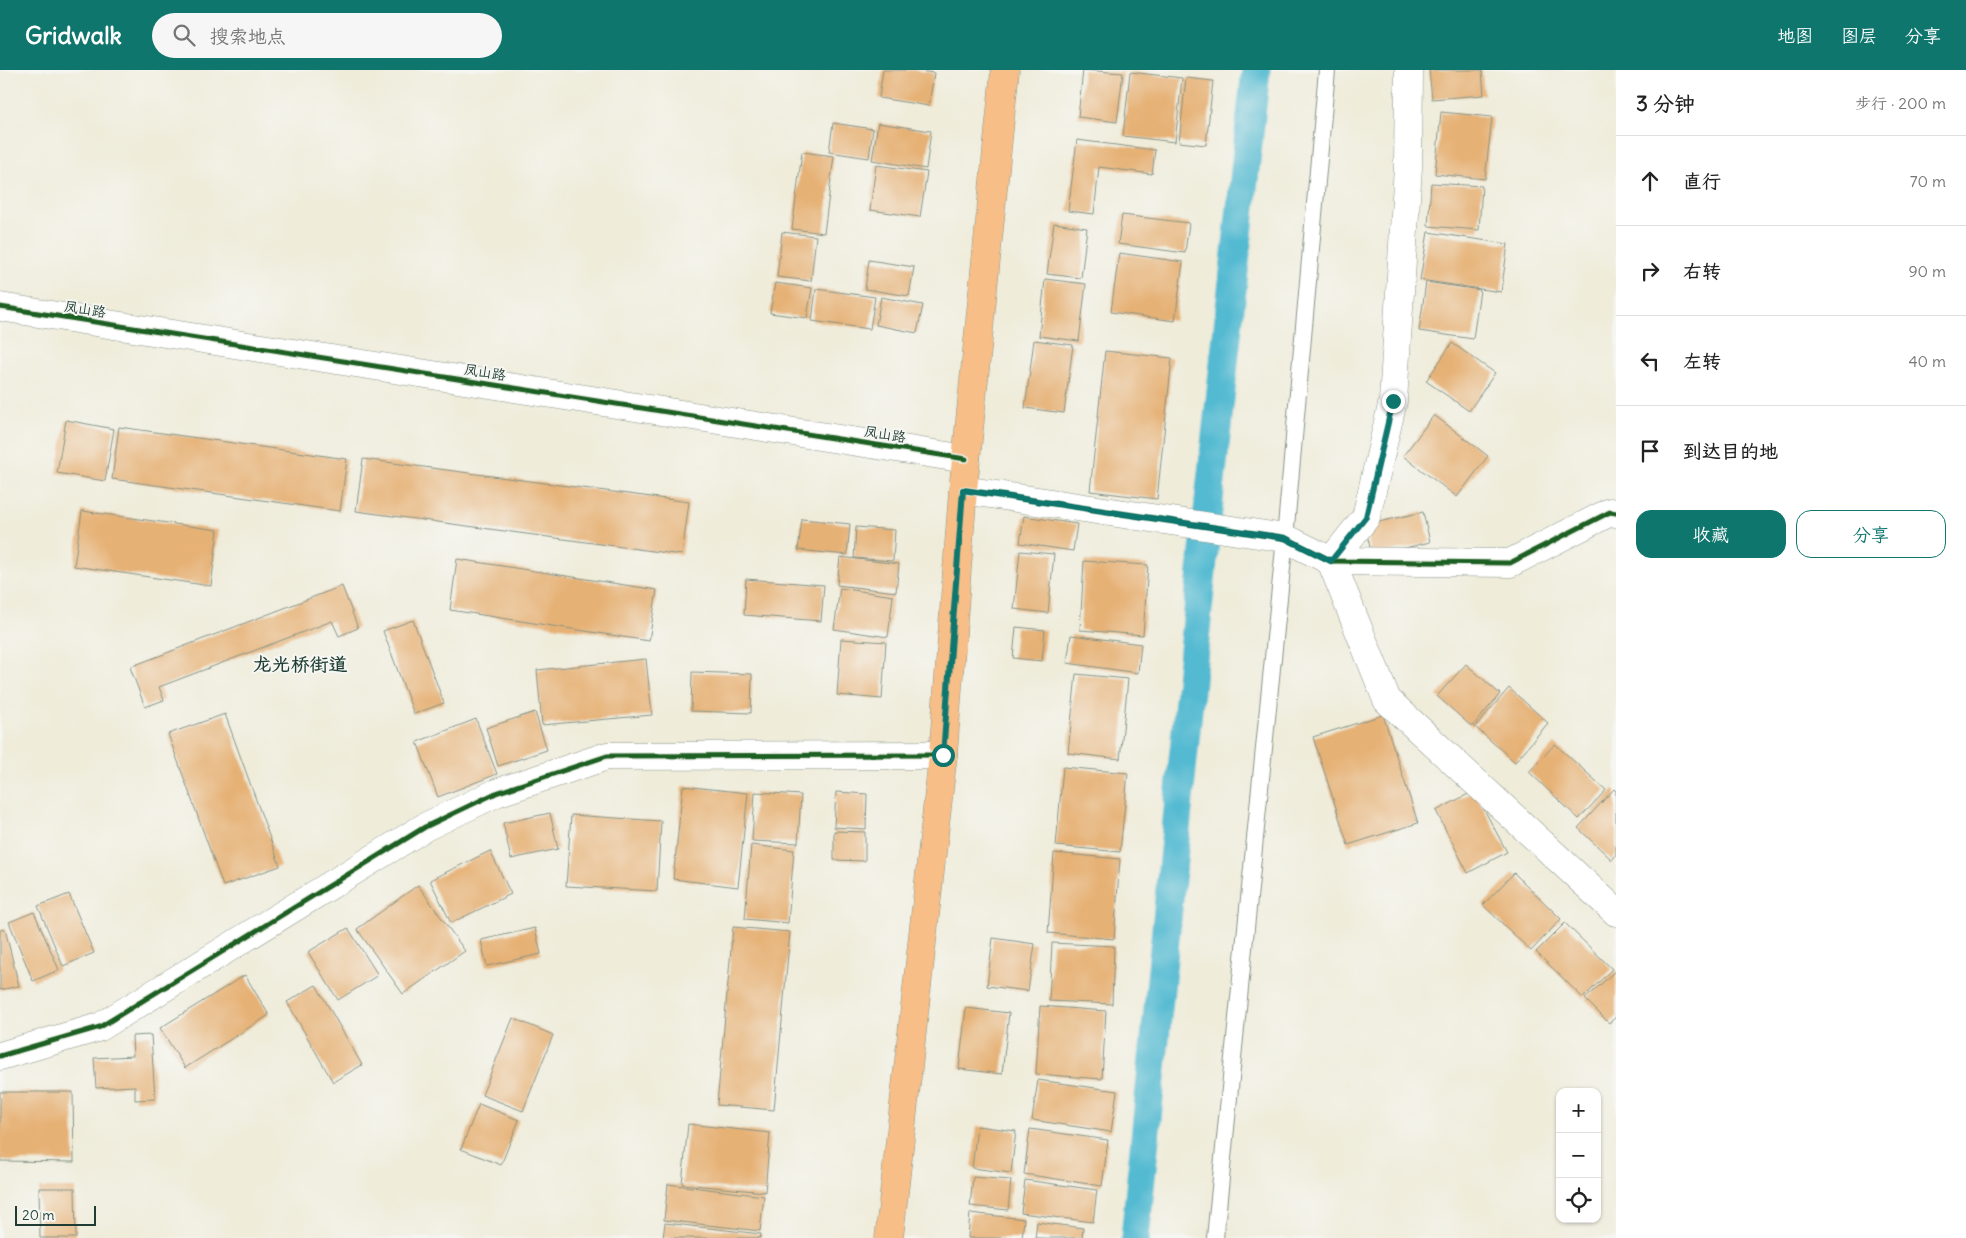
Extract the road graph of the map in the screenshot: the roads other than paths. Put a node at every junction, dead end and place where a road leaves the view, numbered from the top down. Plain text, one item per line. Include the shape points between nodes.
1 (1005, 70) edge
2 (1327, 70) edge
3 (1409, 70) edge
4 (0, 307) edge
5 (966, 459) junction
6 (963, 490) junction
7 (1616, 513) edge
8 (1285, 538) junction
9 (1331, 561) junction
10 (943, 755) junction
11 (1616, 912) edge
12 (0, 1056) edge
13 (889, 1238) edge
14 (1215, 1238) edge

1 - 5 main road
2 - 8 lane
3 - 9 street via 1408,166 1393,401 1366,517
4 - 5 street, 凤山路
5 - 6 main road
6 - 8 street
6 - 10 main road
7 - 9 street via 1610,512 1510,563
8 - 9 street
8 - 14 lane
9 - 11 street via 1387,700
10 - 12 street via 607,756 496,793 425,826 100,1027
10 - 13 main road

